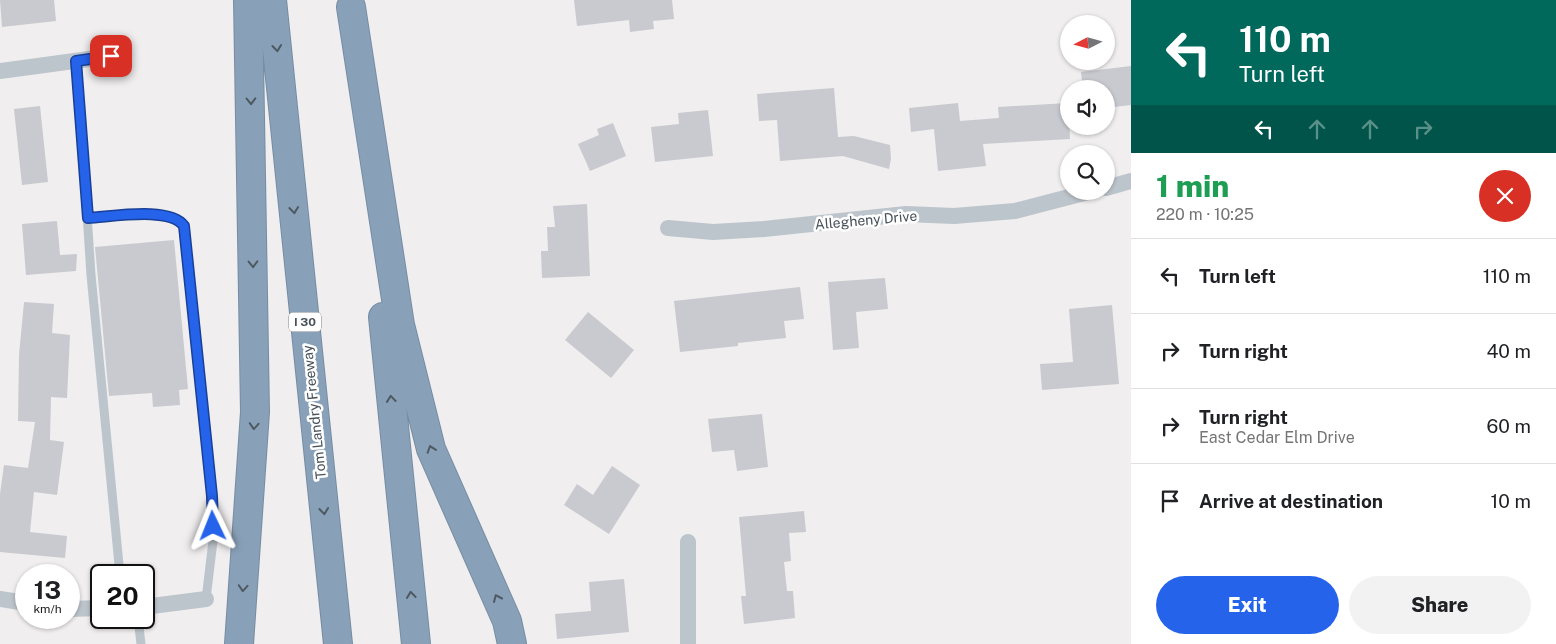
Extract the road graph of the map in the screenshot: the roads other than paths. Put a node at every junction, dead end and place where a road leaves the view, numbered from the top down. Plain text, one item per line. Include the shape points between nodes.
1 (248, 0) edge
2 (272, 0) edge
3 (351, 4) edge
4 (111, 56) dead end
5 (76, 61) junction
6 (0, 70) edge
7 (1131, 182) edge
8 (1115, 186) edge
9 (1060, 199) edge
10 (88, 218) junction
11 (668, 228) dead end
12 (688, 542) dead end
13 (119, 564) edge
14 (0, 599) edge
15 (206, 599) joint
16 (15, 601) edge
17 (155, 606) edge
18 (139, 629) edge
19 (141, 644) edge
20 (240, 644) edge
21 (338, 644) edge
22 (416, 644) edge
23 (512, 644) edge
24 (688, 644) edge

1 -> 20 highway via 254,412
2 -> 21 highway, Tom Landry Freeway / I 30
22 -> 3 highway
23 -> 3 highway via 507,621 431,449 400,326
4 - 5 street
5 - 6 street
5 - 10 lane
7 - 8 street
9 - 11 street, Allegheny Drive via 1015,211 954,216 906,214 713,232
10 - 13 lane
10 - 15 lane via 171,216 184,226 212,496 213,541
12 - 24 street
14 - 16 street
15 - 17 street
18 - 19 lane

